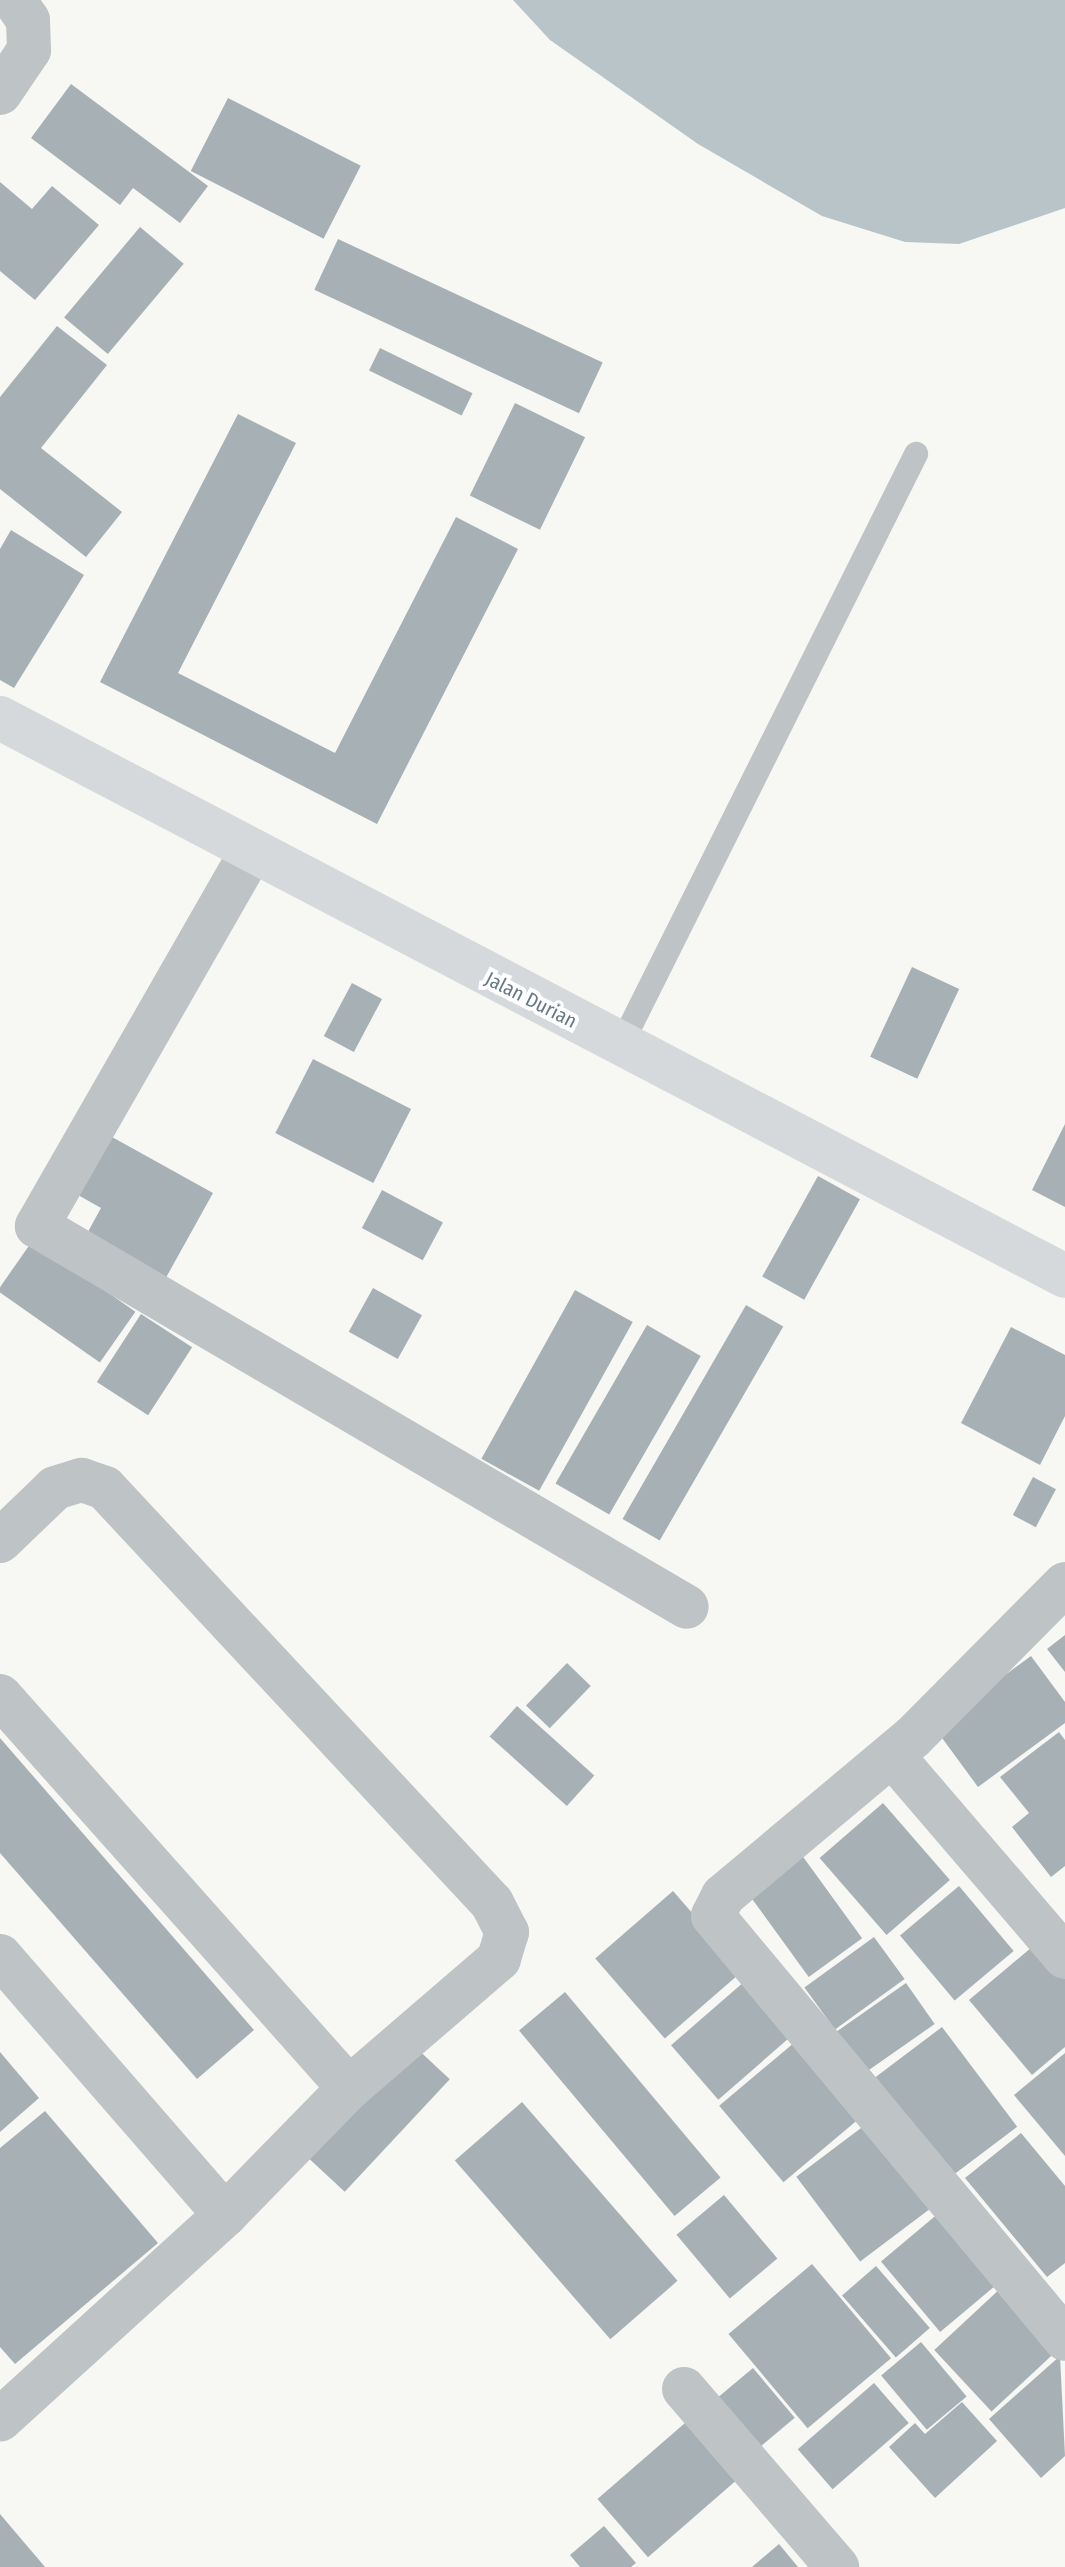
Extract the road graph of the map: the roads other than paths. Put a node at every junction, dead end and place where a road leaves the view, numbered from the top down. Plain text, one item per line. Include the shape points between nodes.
1 (14, 0) edge
2 (0, 93) edge
3 (916, 454) dead end
4 (0, 718) edge
5 (250, 854) junction
6 (620, 1047) junction
7 (1065, 1276) edge
8 (0, 1541) edge
9 (1065, 1584) edge
10 (687, 1607) dead end
11 (0, 1696) edge
12 (902, 1746) junction
13 (1065, 1913) edge
14 (0, 1956) edge
15 (1065, 1957) edge
16 (349, 2088) junction
17 (225, 2215) junction
18 (1065, 2339) edge
19 (684, 2389) dead end
20 (2, 2414) edge
21 (837, 2567) edge

1 - 2 street via 28,20 29,50
3 - 6 lane
4 - 5 street, Jalan Durian
5 - 6 street, Jalan Durian
5 - 10 street via 37,1226
6 - 7 street, Jalan Durian
8 - 16 street via 55,1488 82,1480 105,1488 492,1903 507,1932 499,1959
9 - 12 street
11 - 16 street
12 - 13 street
12 - 15 street
12 - 18 street via 723,1896 716,1925
14 - 17 street
16 - 17 street
17 - 20 street
19 - 21 street

